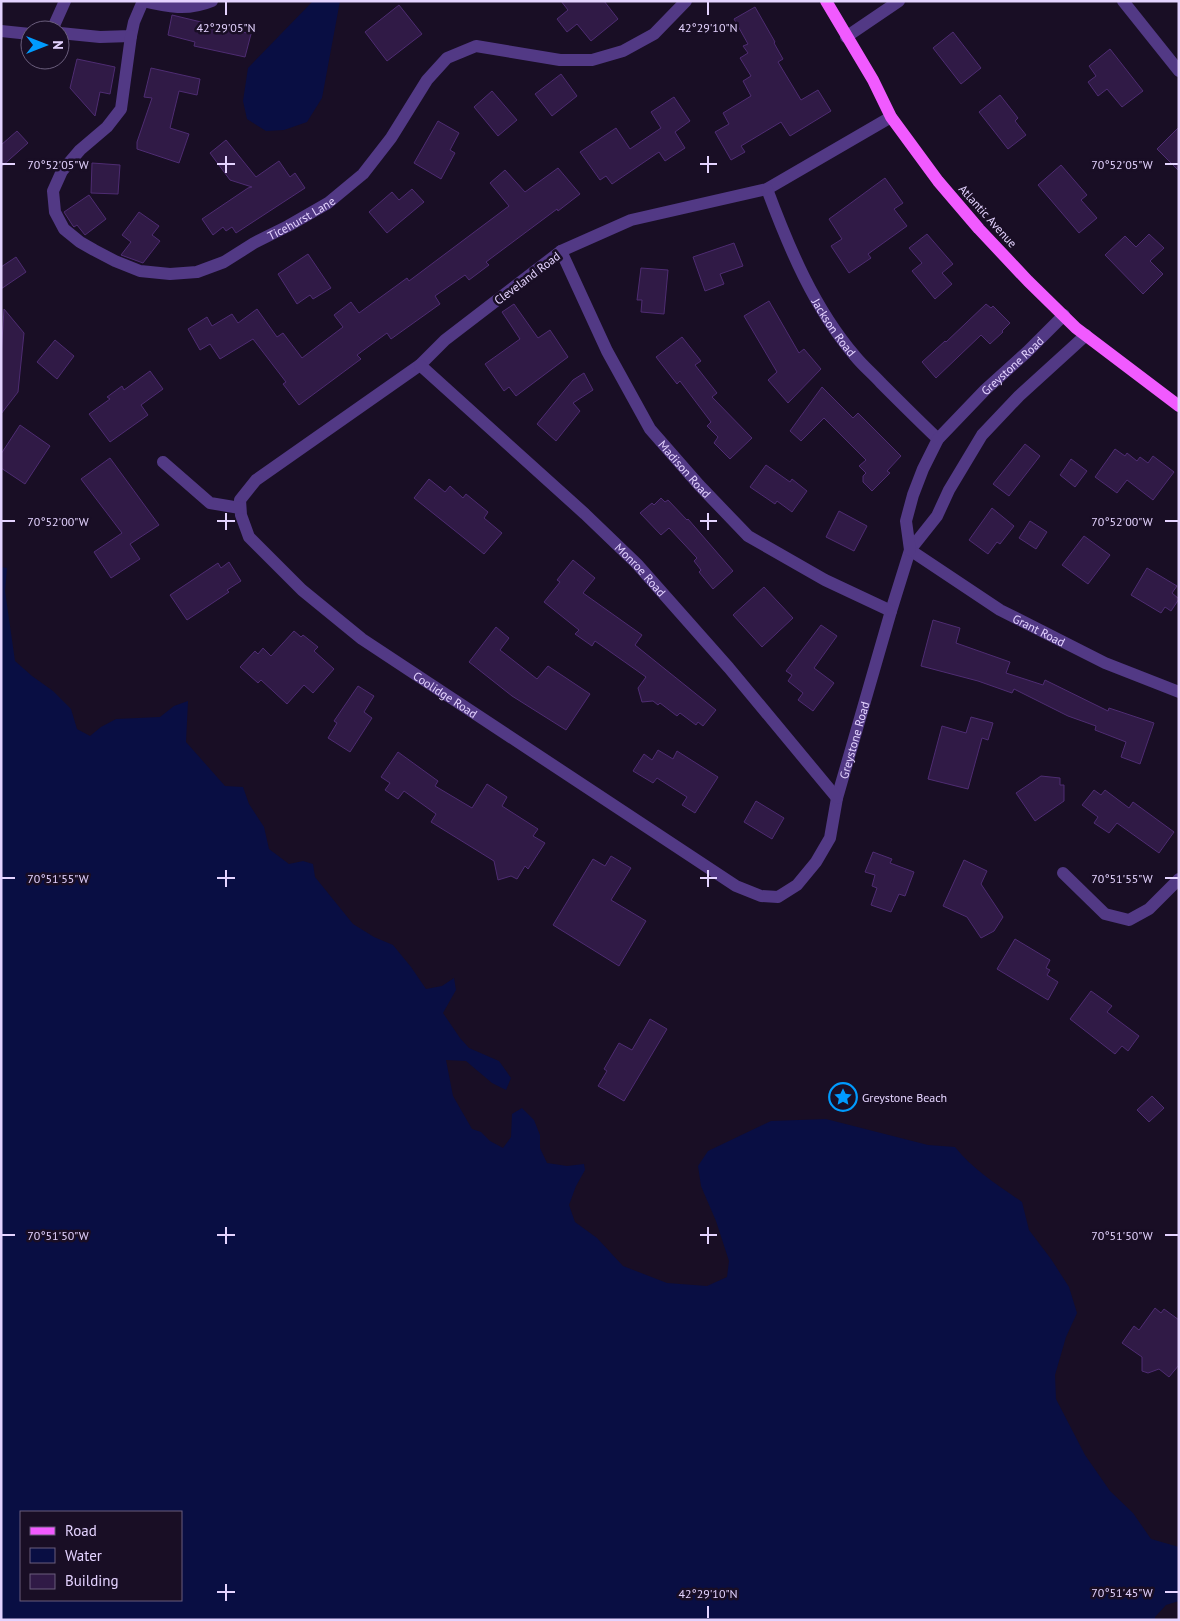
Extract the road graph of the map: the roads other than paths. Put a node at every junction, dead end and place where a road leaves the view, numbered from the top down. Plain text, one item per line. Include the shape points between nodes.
1 (65, 1) edge
2 (143, 1) edge
3 (212, 1) edge
4 (686, 1) edge
5 (826, 1) edge
6 (899, 1) edge
7 (1123, 1) edge
8 (56, 20) edge
9 (1, 32) edge
10 (20, 33) edge
11 (70, 34) edge
12 (131, 36) junction
13 (846, 37) junction
14 (1179, 72) edge
15 (891, 117) junction
16 (767, 189) junction
17 (561, 251) junction
18 (1064, 315) junction
19 (1086, 335) junction
20 (420, 365) junction
21 (1179, 406) edge
22 (938, 439) junction
23 (163, 462) dead end
24 (240, 508) junction
25 (910, 550) junction
26 (891, 611) junction
27 (1179, 692) edge
28 (837, 798) junction
29 (1063, 873) dead end
30 (1179, 879) edge
31 (761, 896) joint

1 - 8 street
2 - 3 street via 171,8
2 - 12 street, Ticehurst Lane
4 - 12 street, Ticehurst Lane via 654,34 623,51 592,60 560,60 476,46 448,58 427,80 391,138 363,174 328,203 224,262 197,272 170,274 140,271 94,250 64,229 55,212 53,191 62,171 121,109
5 - 13 main road, Atlantic Avenue
6 - 13 street
7 - 14 street
9 - 10 street
11 - 12 street
13 - 15 main road, Atlantic Avenue
15 - 16 street, Cleveland Road
15 - 18 main road, Atlantic Avenue via 938,181 979,229
16 - 17 street, Cleveland Road via 630,220
16 - 22 street, Jackson Road via 786,240 831,323 855,356
17 - 20 street, Cleveland Road via 445,340
17 - 26 street, Madison Road via 607,351 650,429 699,485 748,536 825,580
18 - 19 main road, Atlantic Avenue
18 - 22 street, Greystone Road
19 - 21 main road, Atlantic Avenue
19 - 25 street, Greystone Road via 982,435 937,516
20 - 24 street, Cleveland Road via 256,480 240,500
20 - 28 street, Monroe Road via 637,564
22 - 25 street, Greystone Road via 923,469 906,521
23 - 24 street via 210,503
24 - 31 street, Coolidge Road via 249,537 302,590 362,639 736,886
25 - 26 street, Greystone Road
25 - 27 street, Grant Road via 1000,610 1105,663
26 - 28 street, Greystone Road
28 - 31 street, Greystone Road via 830,838 816,862 796,885 778,897
29 - 30 street via 1105,914 1129,920 1149,909

